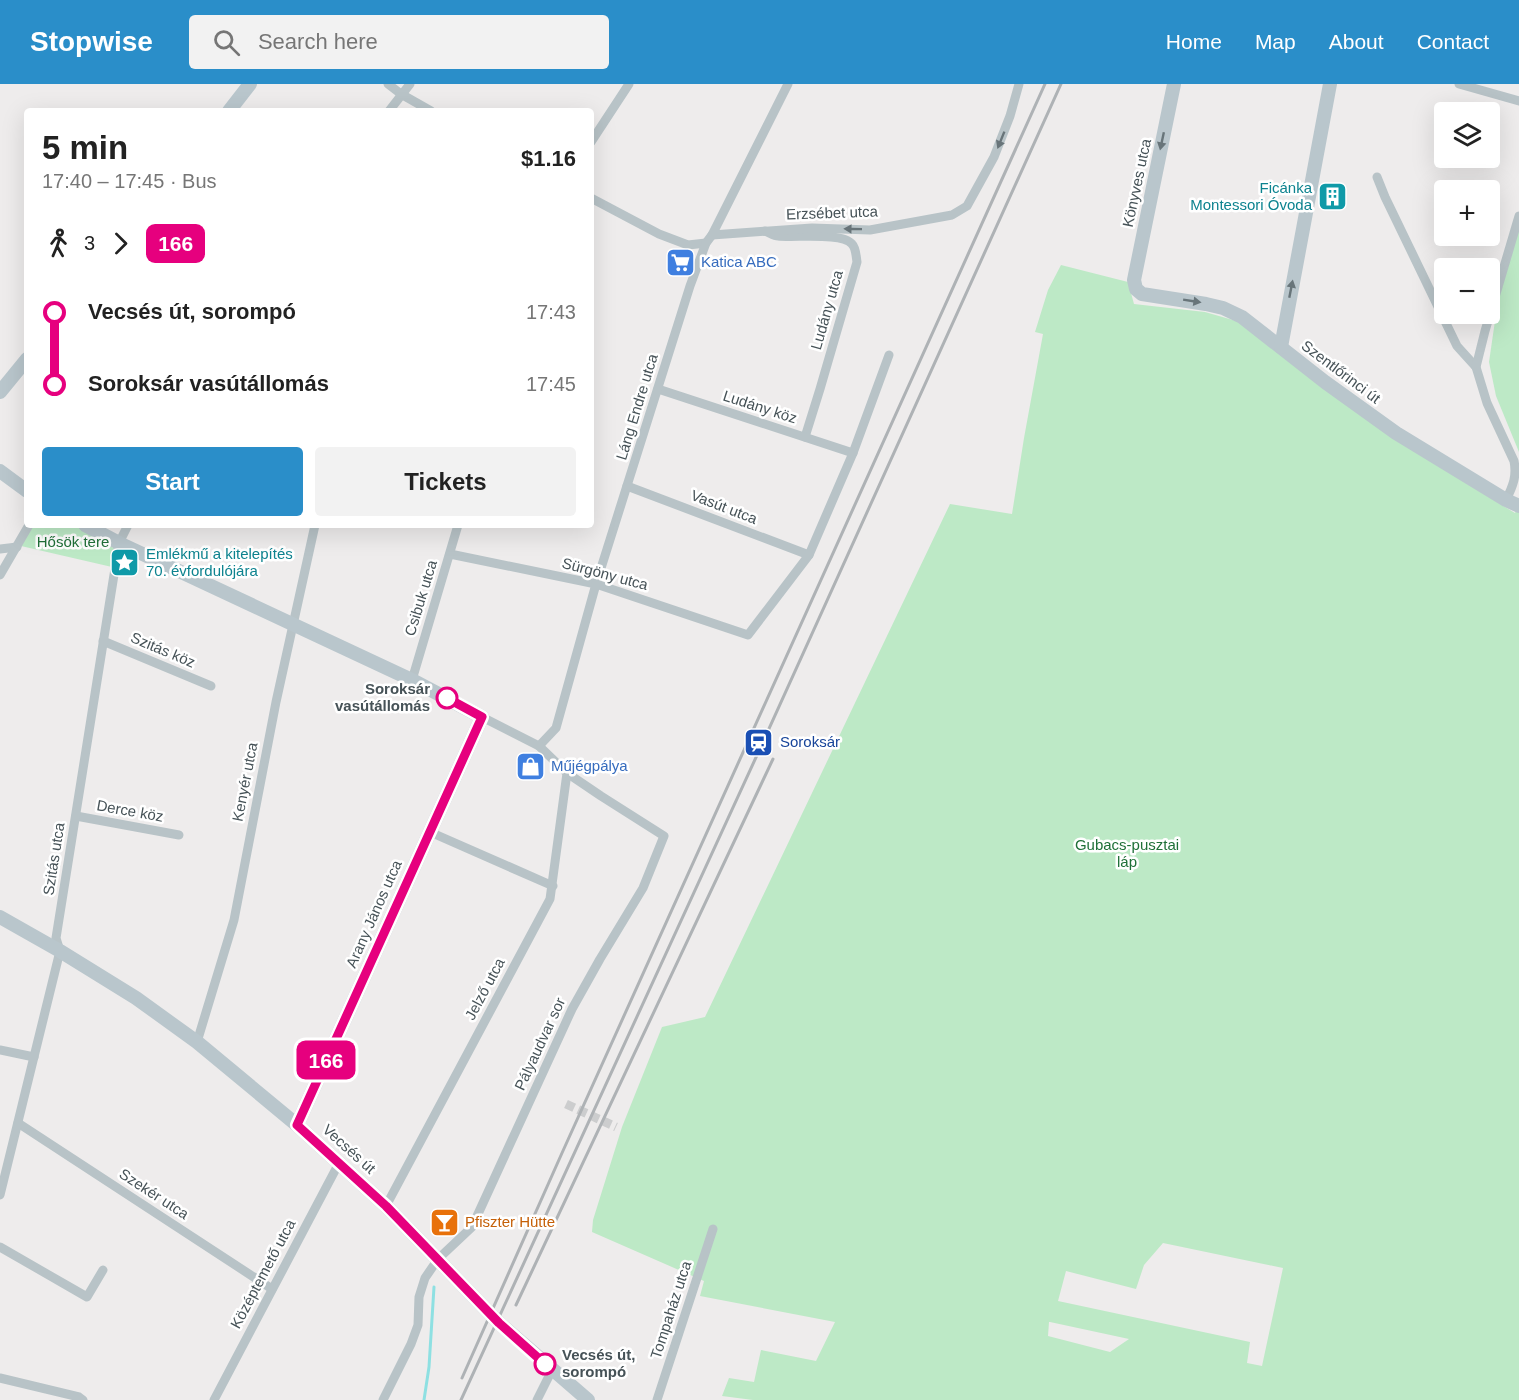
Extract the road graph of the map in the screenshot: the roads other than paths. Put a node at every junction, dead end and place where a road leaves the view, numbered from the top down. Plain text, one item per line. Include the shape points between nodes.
1 (250, 84) edge
2 (388, 84) edge
3 (410, 84) edge
4 (629, 84) edge
5 (788, 84) edge
6 (1019, 84) edge
7 (1174, 84) edge
8 (1330, 84) edge
9 (1459, 84) edge
10 (401, 94) junction
11 (1519, 101) edge
12 (231, 108) edge
13 (391, 108) edge
14 (426, 108) edge
15 (594, 137) edge
16 (1377, 177) dead end
17 (594, 200) edge
18 (1519, 216) edge
19 (765, 230) junction
20 (712, 235) junction
21 (706, 243) junction
22 (1136, 289) joint
23 (1281, 347) junction
24 (889, 355) dead end
25 (24, 363) edge
26 (1476, 368) junction
27 (658, 389) junction
28 (0, 392) edge
29 (805, 437) junction
30 (854, 453) junction
31 (0, 471) edge
32 (627, 486) junction
33 (24, 489) edge
34 (1506, 500) junction
35 (1519, 506) edge
36 (27, 528) edge
37 (91, 528) edge
38 (126, 528) edge
39 (314, 528) edge
40 (457, 528) edge
41 (119, 543) junction
42 (17, 547) junction
43 (0, 549) edge
44 (450, 554) junction
45 (809, 555) junction
46 (0, 575) edge
47 (596, 584) junction
48 (293, 625) junction
49 (103, 641) junction
50 (412, 680) junction
51 (210, 686) dead end
52 (482, 717) junction
53 (539, 747) junction
54 (567, 773) junction
55 (76, 816) junction
56 (430, 832) junction
57 (179, 835) dead end
58 (553, 886) junction
59 (0, 917) edge
60 (60, 951) junction
61 (197, 1042) junction
62 (0, 1050) edge
63 (34, 1058) junction
64 (18, 1123) junction
65 (297, 1125) junction
66 (339, 1163) junction
67 (0, 1195) edge
68 (386, 1206) junction
69 (712, 1229) dead end
70 (0, 1247) edge
71 (438, 1259) junction
72 (103, 1270) dead end
73 (272, 1289) junction
74 (552, 1370) junction
75 (0, 1378) edge
76 (83, 1400) edge
77 (214, 1400) edge
78 (383, 1400) edge
79 (537, 1400) edge
80 (588, 1400) edge
81 (657, 1400) edge

1 - 12 street
2 - 10 street
3 - 10 street
4 - 15 street
5 - 20 street, Láng Endre utca
6 -> 19 street, Erzsébet utca via 994,158 967,206 952,214 870,230
7 -> 22 street, Könyves utca via 1134,280
23 -> 8 street
9 - 11 street
10 - 13 street
10 - 14 street
16 - 26 street via 1457,346
17 - 21 street via 688,246
18 - 26 street
19 - 20 street, Erzsébet utca
19 - 29 street, Ludány utca via 776,236 843,238 852,243 856,252
20 - 21 street, Láng Endre utca
21 - 27 street, Láng Endre utca
22 -> 23 street, Szentlőrinci út via 1142,294 1223,308 1242,316
23 - 34 street, Szentlőrinci út via 1396,433
24 - 30 street
25 - 28 street
26 - 34 street via 1486,403 1514,460 1514,483
27 - 29 street, Ludány köz
27 - 32 street, Láng Endre utca
29 - 30 street, Ludány köz
30 - 45 street
31 - 33 street
32 - 45 street, Vasút utca
32 - 47 street, Láng Endre utca
34 - 35 street, Szentlőrinci út
36 - 42 street
37 - 41 street
38 - 41 street, Szitás utca
39 - 48 street, Kenyér utca
40 - 44 street, Csibuk utca
41 - 48 street
41 - 49 street, Szitás utca
42 - 43 street
42 - 46 street
44 - 47 street, Sürgöny utca
44 - 50 street, Csibuk utca
45 - 47 street, Sürgöny utca via 748,635
47 - 53 street, Láng Endre utca via 556,728
48 - 50 street
48 - 61 street, Kenyér utca via 234,920
49 - 51 street, Szitás köz
49 - 55 street, Szitás utca
50 - 52 street
52 - 53 street
52 - 56 street, Arany János utca
53 - 54 street
54 - 58 street, Jelző utca
54 - 71 street, Pályaudvar sor via 664,836 643,888 572,1009 472,1227
55 - 57 street, Derce köz
55 - 60 street, Szitás utca via 56,938
56 - 58 street
56 - 65 street, Arany János utca
58 - 68 street, Jelző utca via 550,899
59 - 60 street, Vecsés út
60 - 61 street, Vecsés út
60 - 63 street, Szitás utca
61 - 65 street, Vecsés út
62 - 63 street
63 - 64 street, Szitás utca
64 - 67 street, Szitás utca
64 - 73 street, Szekér utca
65 - 66 street, Vecsés út
66 - 68 street, Vecsés út
66 - 73 street, Középtemető utca
68 - 71 street, Vecsés út
69 - 81 street, Tompaház utca
70 - 72 street via 87,1297
71 - 74 street, Vecsés út via 499,1323
71 - 78 street, Pályaudvar sor via 425,1278 411,1344
73 - 77 street, Középtemető utca
74 - 79 street
74 - 80 street, Vecsés út
75 - 76 street

